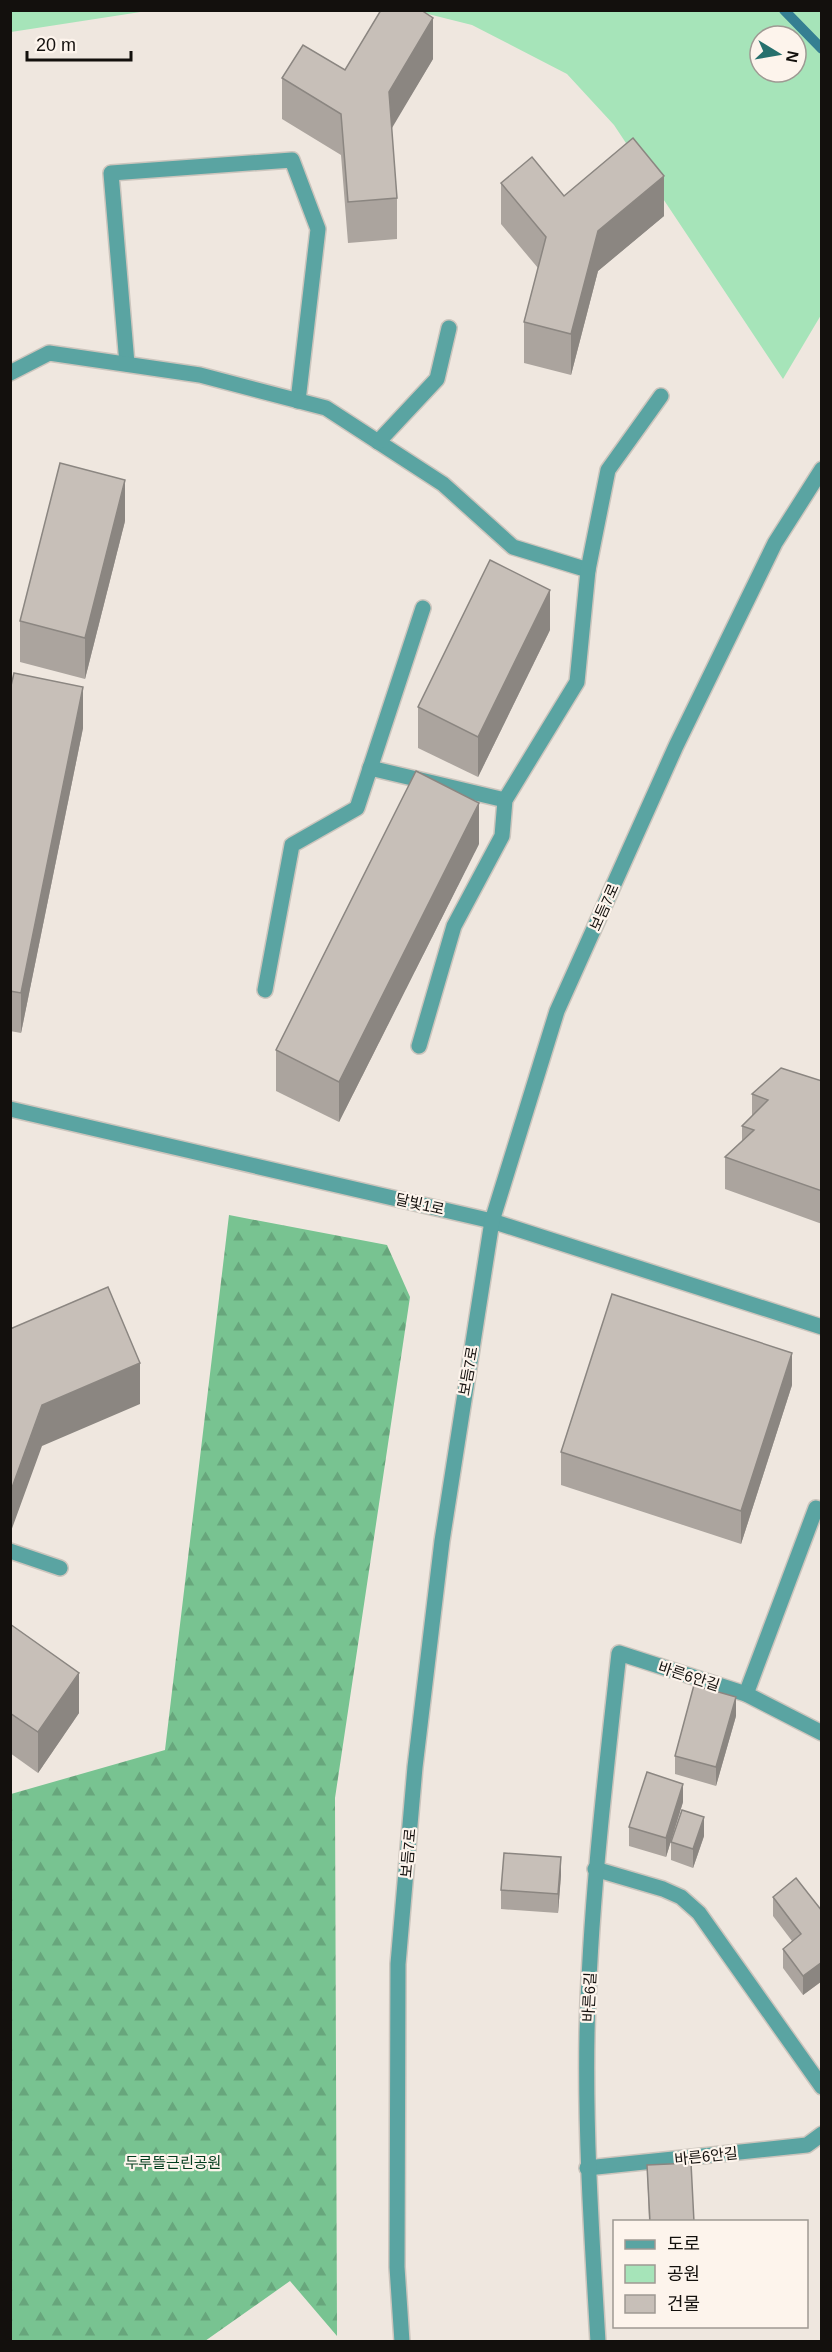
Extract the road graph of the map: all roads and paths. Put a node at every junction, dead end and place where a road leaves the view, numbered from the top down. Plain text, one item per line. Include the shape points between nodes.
1 (449, 328) dead end
2 (127, 364) junction
3 (10, 373) edge
4 (661, 396) dead end
5 (298, 401) junction
6 (378, 442) junction
7 (822, 469) edge
8 (588, 570) junction
9 (423, 608) dead end
10 (370, 768) junction
11 (505, 800) junction
12 (265, 990) dead end
13 (419, 1046) dead end
14 (10, 1109) edge
15 (492, 1221) junction
16 (822, 1327) edge
17 (822, 1510) edge
18 (10, 1551) edge
19 (60, 1568) dead end
20 (619, 1653) joint
21 (746, 1694) junction
22 (822, 1733) edge
23 (596, 1869) junction
24 (822, 2087) edge
25 (822, 2134) edge
26 (587, 2168) junction
27 (402, 2342) edge
28 (598, 2342) edge

1 - 6 street via 437,379
2 - 3 street via 49,353
2 - 5 street via 200,375
2 - 5 street via 111,172 292,160 318,229
4 - 8 street via 608,470
5 - 6 street via 326,408
6 - 8 street via 443,484 513,547
7 - 15 street, 보듬7로 via 770,554 676,746 562,1001
8 - 11 street via 577,682
9 - 10 street
10 - 11 street
10 - 12 street via 357,808 292,845
11 - 13 street via 502,836 454,926
14 - 15 street, 달빛1로
15 - 16 street, 달빛1로
15 - 27 street, 보듬7로 via 442,1540 415,1767 398,1964 397,2267
17 - 21 street via 816,1508
18 - 19 street
20 - 21 street, 바른6안길
20 - 23 street, 바른6길
21 - 22 street, 바른6안길
23 - 24 street via 663,1889 681,1897 699,1913
23 - 26 street, 바른6길 via 587,2032
25 - 26 street, 바른6안길 via 807,2145
26 - 28 street, 바른6길

